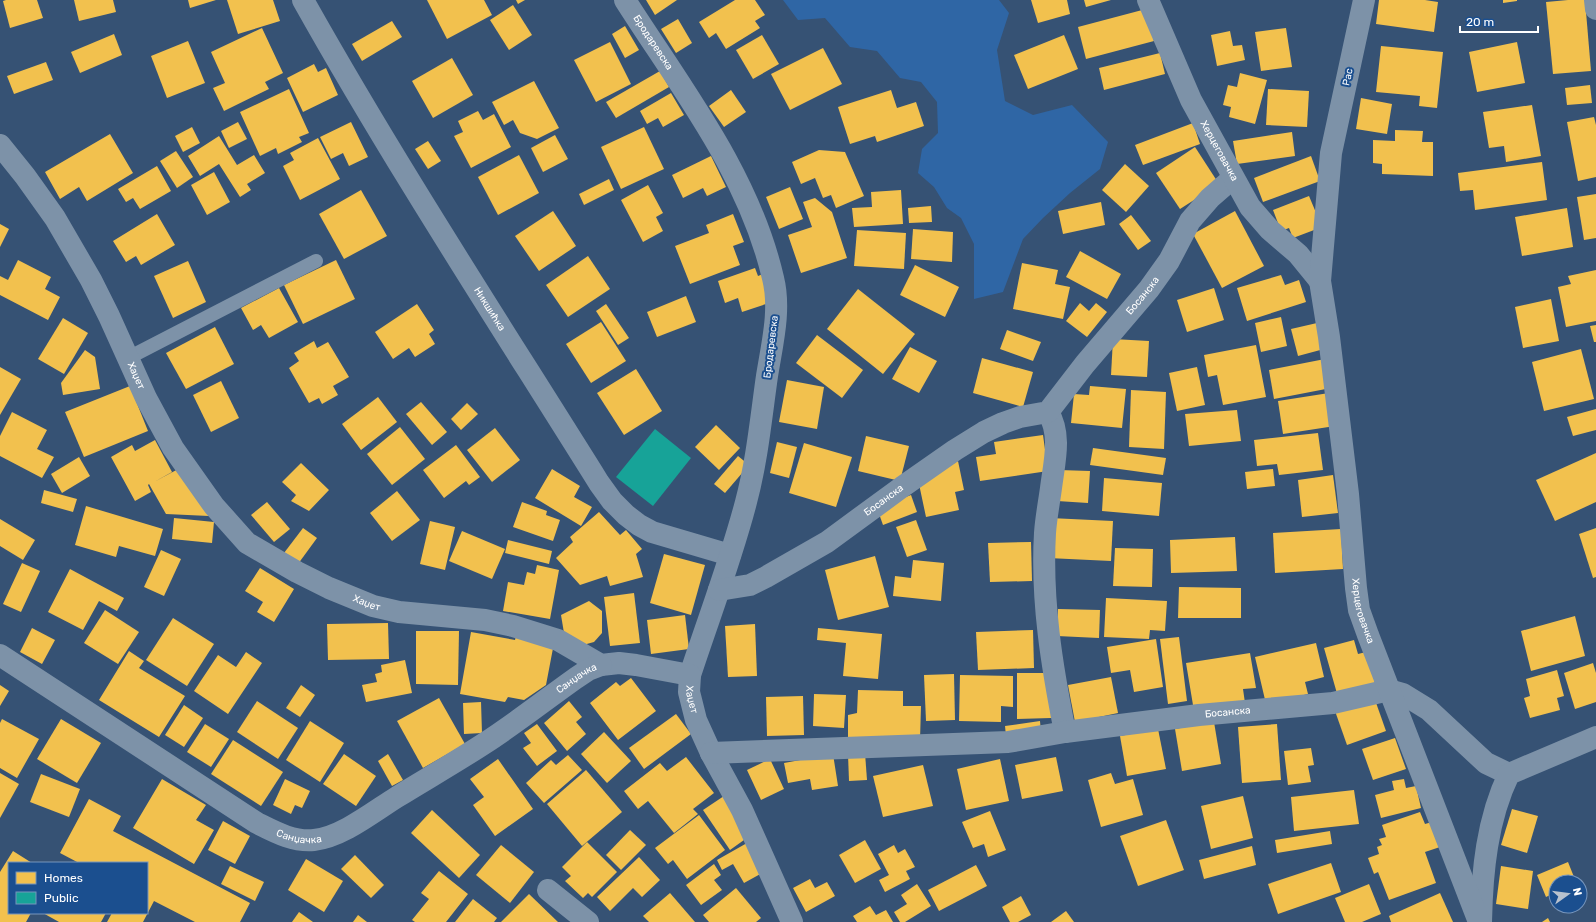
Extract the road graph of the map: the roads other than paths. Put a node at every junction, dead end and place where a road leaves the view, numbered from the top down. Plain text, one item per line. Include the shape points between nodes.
1 (303, 0) edge
2 (625, 0) edge
3 (1148, 0) edge
4 (1364, 0) edge
5 (1595, 0) edge
6 (1596, 9) edge
7 (0, 145) edge
8 (1331, 153) joint
9 (1233, 178) junction
10 (316, 261) dead end
11 (1320, 281) junction
12 (128, 358) junction
13 (1048, 412) junction
14 (730, 555) junction
15 (719, 590) junction
16 (0, 655) edge
17 (601, 665) junction
18 (690, 675) junction
19 (1389, 690) junction
20 (1066, 732) junction
21 (1596, 737) edge
22 (711, 753) junction
23 (1509, 774) junction
24 (548, 890) dead end
25 (588, 922) edge
26 (792, 922) edge
27 (1480, 922) edge

1 - 14 street, Никшићка via 344,74 405,173 612,501 626,515 652,532
2 - 14 street, Бродаревска via 724,153 754,219 774,280 775,326 753,473
3 - 9 street, Херцеговачка via 1191,100
4 - 8 street, Рас
5 - 6 street
7 - 12 street, Хаџет via 41,198 70,243
8 - 11 street, Херцеговачка
9 - 11 street, Херцеговачка via 1250,207 1270,230 1298,254
9 - 13 street, Босанска via 1210,198 1190,221 1169,261 1149,289
10 - 12 lane
11 - 19 street, Херцеговачка via 1348,486 1356,588 1366,629
12 - 17 street, Хаџет via 173,448 214,506 248,543 297,572 373,606 406,613 485,620 513,626 558,640
13 - 15 street, Босанска via 1020,417 984,432 809,553 750,585
13 - 20 street via 1056,429 1057,446 1045,533 1046,591 1051,647
14 - 15 street, Бродаревска
15 - 18 street, Бродаревска
16 - 17 street, Санџачка via 257,823 282,835 304,840 324,838 350,827 484,744 576,678
17 - 18 street, Хаџет via 636,664
18 - 22 street, Хаџет via 689,692 692,707
19 - 20 street, Босанска via 1333,702 1199,715
19 - 23 street via 1403,694 1429,710 1486,763
19 - 27 street, Херцеговачка
20 - 22 street, Босанска via 1008,742
21 - 23 street
22 - 26 street, Хаџет via 742,810
23 - 27 street via 1499,794 1489,838 1481,888
24 - 25 street

